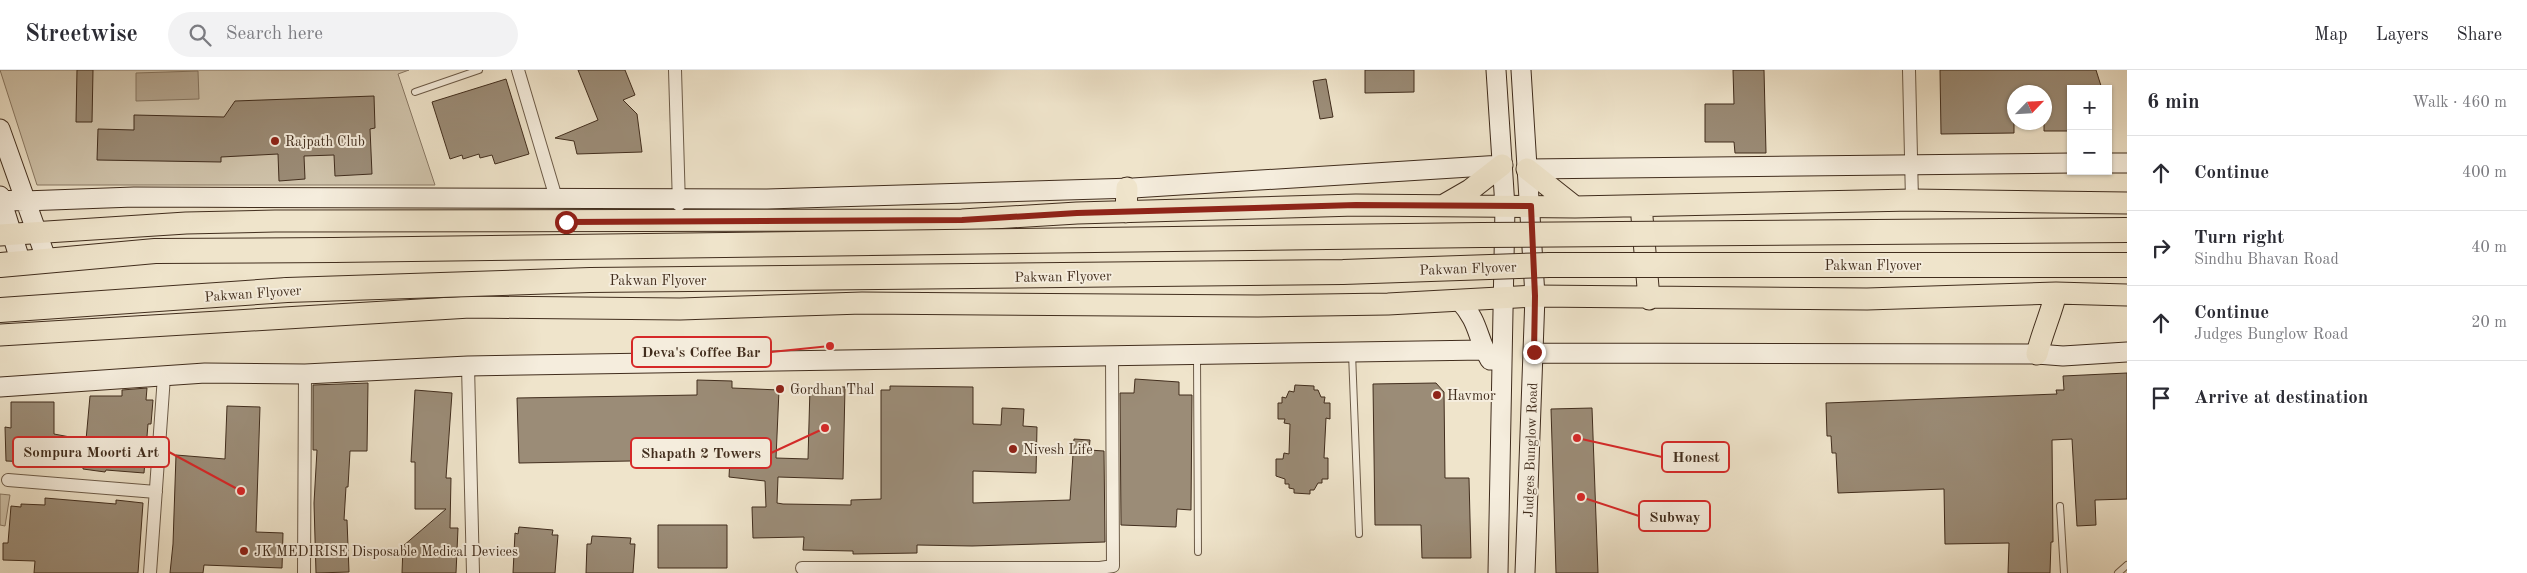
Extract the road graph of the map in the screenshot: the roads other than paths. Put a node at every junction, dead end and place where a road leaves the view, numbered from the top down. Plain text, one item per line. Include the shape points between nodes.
1 (479, 70) edge
2 (518, 70) edge
3 (675, 70) edge
4 (1496, 70) edge
5 (1521, 70) edge
6 (1909, 70) edge
7 (415, 92) dead end
8 (0, 129) edge
9 (1911, 163) junction
10 (2067, 163) edge
11 (2112, 163) edge
12 (2127, 163) edge
13 (1502, 165) junction
14 (1527, 169) junction
15 (1127, 188) junction
16 (0, 198) edge
17 (556, 198) junction
18 (678, 199) junction
19 (1912, 200) junction
20 (24, 201) junction
21 (2127, 203) edge
22 (1642, 205) junction
23 (1444, 206) junction
24 (1531, 206) junction
25 (1505, 207) junction
26 (1575, 207) junction
27 (1126, 212) junction
28 (680, 222) junction
29 (2127, 230) edge
30 (37, 232) junction
31 (6, 235) edge
32 (47, 261) junction
33 (11, 264) edge
34 (2127, 265) edge
35 (2056, 293) junction
36 (2127, 295) edge
37 (1535, 296) junction
38 (1504, 297) junction
39 (1650, 299) junction
40 (1459, 300) junction
41 (0, 310) edge
42 (0, 335) edge
43 (1484, 350) junction
44 (1352, 352) junction
45 (1534, 352) junction
46 (2127, 352) edge
47 (1197, 354) junction
48 (2037, 354) junction
49 (1112, 355) junction
50 (468, 366) junction
51 (305, 374) junction
52 (164, 376) junction
53 (1501, 378) junction
54 (0, 387) edge
55 (8, 480) dead end
56 (156, 492) junction
57 (2060, 506) dead end
58 (1359, 534) dead end
59 (1198, 552) dead end
60 (2127, 566) edge
61 (802, 568) dead end
62 (1100, 570) edge
63 (150, 573) edge
64 (304, 573) edge
65 (473, 573) edge
66 (1498, 573) edge
67 (1525, 573) edge
68 (2064, 573) edge
69 (2118, 573) edge

1 - 7 lane
2 - 17 street
3 - 18 street
4 - 13 street
5 - 14 street, Judges Bunglow Road
6 - 9 street
8 - 20 street
9 - 10 street
9 - 14 street
9 - 19 street
11 - 12 street
13 - 15 street
13 - 23 main road
13 - 25 street
14 - 24 street, Judges Bunglow Road
14 - 26 main road
15 - 18 street
15 - 27 main road
16 - 20 street
16 - 31 street
17 - 18 street
17 - 20 street via 134,197
18 - 28 street
19 - 21 main road
19 - 22 main road
20 - 30 street
22 - 26 main road
22 - 39 main road
23 - 25 main road
23 - 27 main road via 1356,205
24 - 25 main road
24 - 26 main road
24 - 37 street, Judges Bunglow Road
25 - 38 street
27 - 28 main road via 962,220
28 - 30 main road via 186,222
29 - 32 highway, bridge via 156,251
30 - 31 main road
30 - 32 street
31 - 33 street
32 - 33 highway
34 - 41 highway, Pakwan Flyover, bridge via 1549,265 1313,272 590,280 286,290
35 - 36 main road
35 - 39 main road via 1867,299
35 - 48 main road
37 - 38 main road
37 - 39 main road
37 - 45 street, Judges Bunglow Road
38 - 40 main road
38 - 53 street
40 - 42 main road via 1258,306 862,303 680,309 470,307
40 - 43 street via 1476,323
43 - 44 street
43 - 53 street
44 - 47 street
44 - 58 lane
45 - 48 street
45 - 67 street, Judges Bunglow Road
46 - 48 street via 2063,356
47 - 49 street
47 - 59 lane
49 - 50 street
49 - 62 street via 1113,566
50 - 51 street
50 - 65 street
51 - 52 street
51 - 64 street
52 - 54 street
52 - 56 street
53 - 66 street
55 - 56 street
56 - 63 street
57 - 68 lane
60 - 69 lane
61 - 62 street

